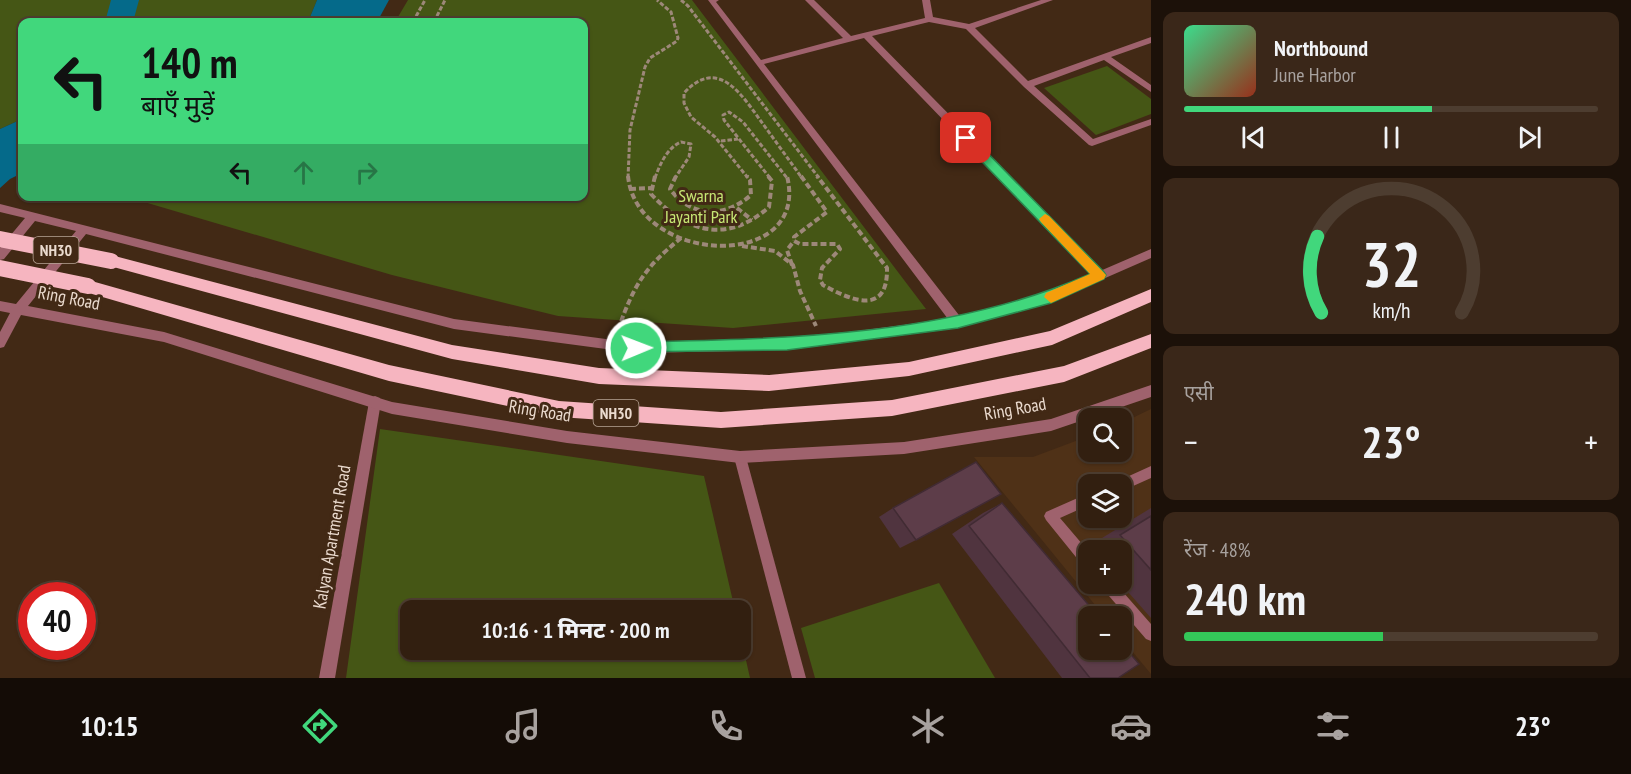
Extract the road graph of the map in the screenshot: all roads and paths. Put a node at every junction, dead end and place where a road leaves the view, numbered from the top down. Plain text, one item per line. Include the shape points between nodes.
1 (425, 0) edge
2 (445, 0) edge
3 (657, 0) edge
4 (681, 0) edge
5 (715, 0) edge
6 (809, 0) edge
7 (926, 0) edge
8 (1049, 0) edge
9 (415, 18) edge
10 (436, 18) edge
11 (929, 19) junction
12 (969, 27) junction
13 (866, 35) junction
14 (849, 39) junction
15 (1151, 40) edge
16 (1105, 57) junction
17 (758, 63) junction
18 (1027, 85) junction
19 (1151, 89) edge
20 (1151, 122) edge
21 (738, 139) junction
22 (721, 141) junction
23 (651, 188) junction
24 (630, 189) junction
25 (0, 208) edge
26 (737, 208) junction
27 (33, 216) junction
28 (752, 220) junction
29 (84, 229) junction
30 (0, 238) edge
31 (681, 238) junction
32 (794, 241) junction
33 (741, 245) junction
34 (1151, 253) edge
35 (0, 256) edge
36 (793, 266) junction
37 (0, 268) edge
38 (1100, 275) junction
39 (1151, 295) edge
40 (0, 306) edge
41 (18, 310) junction
42 (958, 322) junction
43 (823, 340) junction
44 (1151, 341) edge
45 (0, 344) edge
46 (613, 345) junction
47 (1151, 391) edge
48 (375, 402) junction
49 (740, 457) junction
50 (1151, 472) edge
51 (1132, 481) edge
52 (1078, 504) edge
53 (1078, 549) edge
54 (1117, 594) edge
55 (1151, 634) edge
56 (327, 678) edge
57 (799, 678) edge

1 - 9 path
2 - 10 path
3 - 24 path via 671,12 678,38 646,62 628,153
4 - 32 path via 887,268 885,292 866,302 838,294 820,280 822,268 840,249 837,244
5 - 17 street via 711,1
6 - 14 street
7 - 11 street
8 - 12 street
11 - 12 street
11 - 13 street
12 - 18 street
13 - 14 street
13 - 38 street
14 - 17 street
15 - 16 street
16 - 18 street
16 - 19 street
17 - 42 street
18 - 20 street via 1092,143
21 - 22 path
21 - 28 path via 772,181 769,207
21 - 33 path via 724,120 723,115 729,112 743,122 792,186 789,206 780,222
22 - 26 path via 750,180 751,195
22 - 32 path via 694,123 684,104 684,93 703,78 718,78 736,87 827,212 794,237
23 - 24 path
23 - 26 path via 675,144 691,144 688,160 672,182 673,195 703,212
23 - 28 path via 651,194 667,212 694,226 729,230
24 - 31 path via 637,206 652,222
25 - 27 street
26 - 28 path
27 - 29 street
27 - 35 street
29 - 41 street
29 - 46 street via 454,324
30 - 39 highway, NH30, bridge via 133,265 452,352 599,376 769,383 909,369 1052,338
31 - 33 path
31 - 46 path via 655,258 635,283
32 - 36 path via 787,250
33 - 36 path via 775,251
34 - 38 street
36 - 43 path
37 - 44 highway, Ring Road / NH30, bridge via 88,286 389,373 559,409 721,420 892,408 1064,374
38 - 42 street via 1051,297
40 - 41 street, Ring Road
41 - 45 street
41 - 48 street, Ring Road via 164,337
42 - 43 street
43 - 46 street via 787,345
47 - 49 street, Ring Road via 1040,427 904,448
48 - 49 street, Ring Road via 567,437
48 - 56 street, Kalyan Apartment Road
49 - 57 lane
50 - 51 lane
52 - 53 lane via 1050,516
54 - 55 lane

